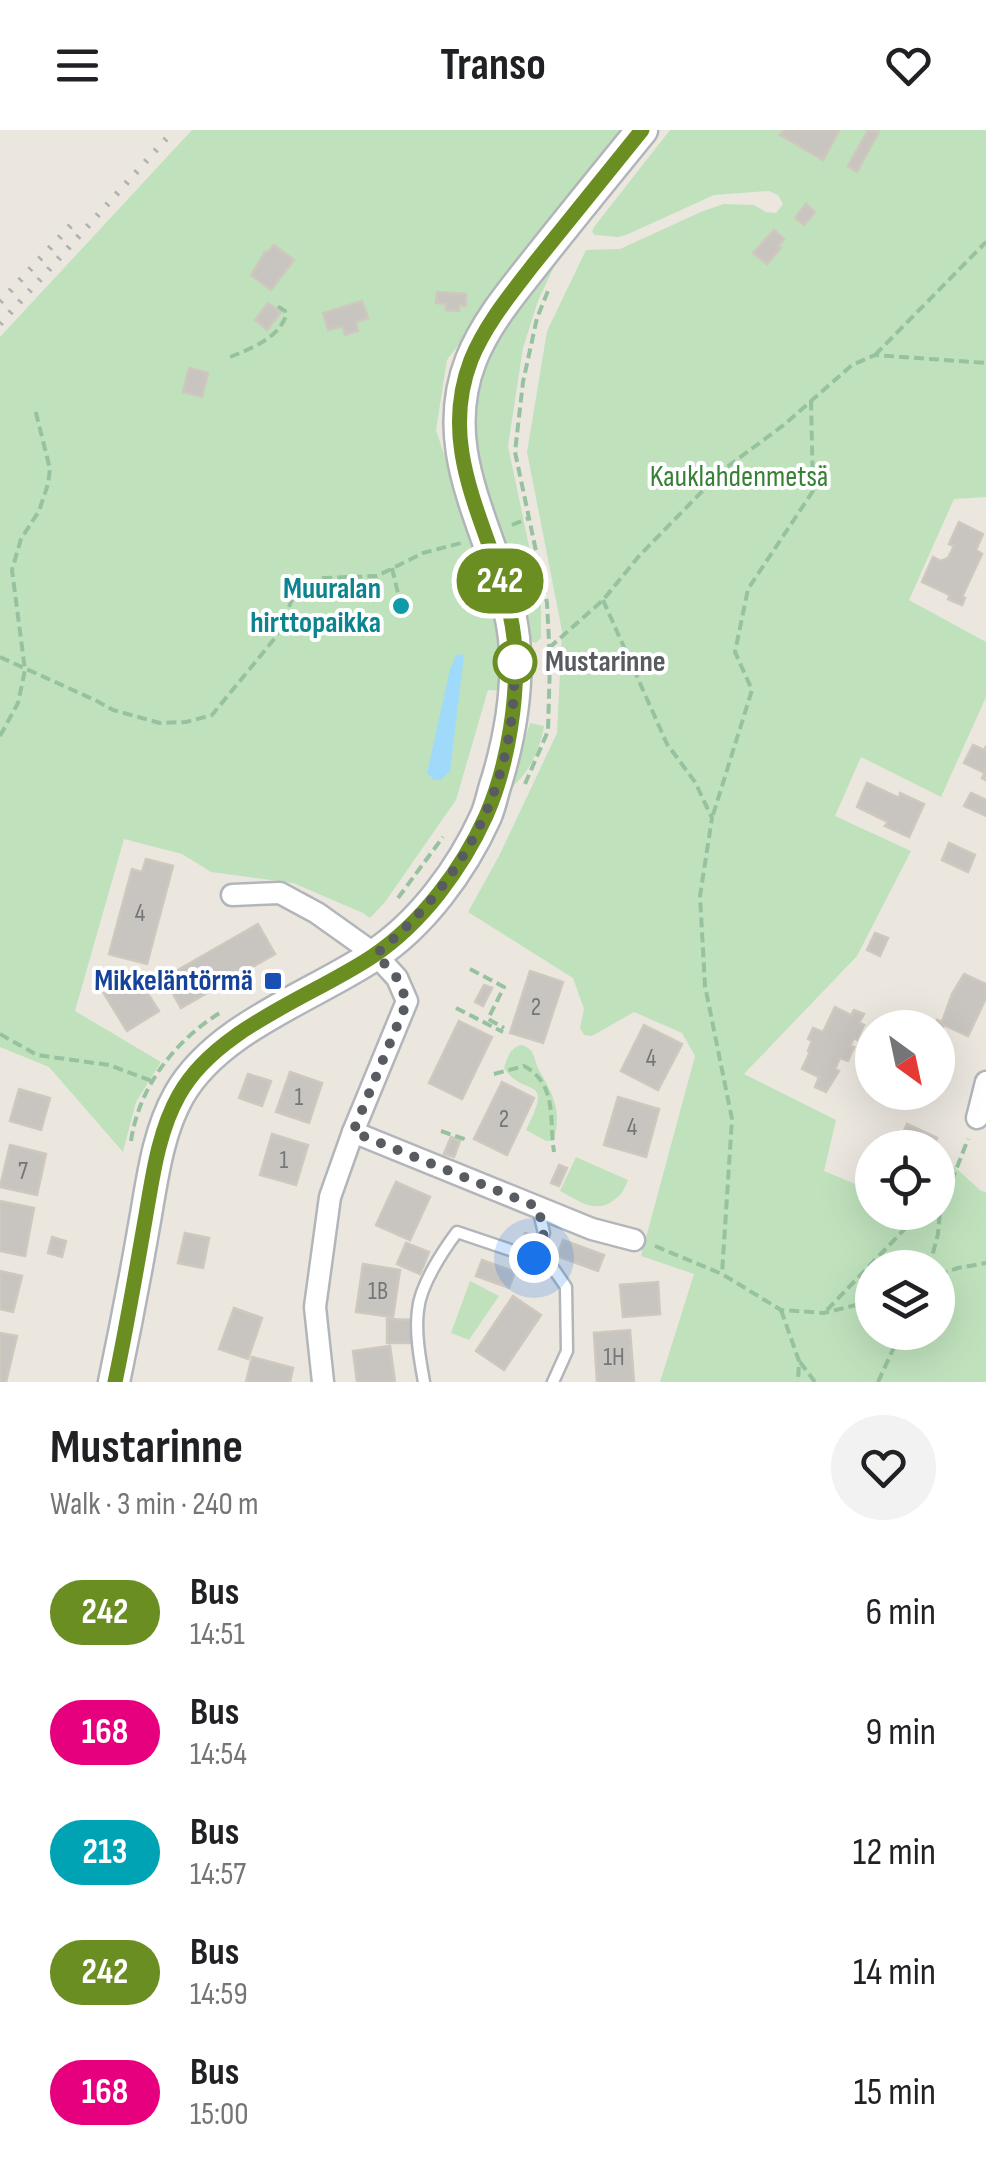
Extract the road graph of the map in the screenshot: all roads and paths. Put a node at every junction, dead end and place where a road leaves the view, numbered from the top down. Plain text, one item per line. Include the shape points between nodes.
1 (642, 130) edge
2 (986, 242) edge
3 (552, 283) dead end
4 (276, 305) dead end
5 (875, 355) junction
6 (230, 357) dead end
7 (986, 363) edge
8 (812, 400) junction
9 (35, 410) dead end
10 (529, 518) junction
11 (485, 537) junction
12 (392, 568) junction
13 (603, 600) junction
14 (401, 606) dead end
15 (549, 648) junction
16 (0, 657) edge
17 (24, 670) junction
18 (0, 736) edge
19 (522, 791) dead end
20 (712, 818) junction
21 (232, 895) dead end
22 (376, 954) junction
23 (470, 969) dead end
24 (456, 1008) dead end
25 (0, 1034) edge
26 (494, 1074) dead end
27 (152, 1080) dead end
28 (986, 1082) edge
29 (976, 1118) joint
30 (440, 1131) dead end
31 (353, 1132) junction
32 (466, 1140) dead end
33 (554, 1152) dead end
34 (955, 1173) edge
35 (538, 1207) junction
36 (904, 1230) edge
37 (634, 1240) joint
38 (534, 1258) junction
39 (986, 1264) edge
40 (955, 1269) edge
41 (722, 1274) junction
42 (855, 1305) edge
43 (781, 1310) junction
44 (824, 1313) junction
45 (893, 1350) edge
46 (799, 1361) junction
47 (114, 1382) edge
48 (323, 1382) edge
49 (424, 1382) edge
50 (554, 1382) edge
51 (798, 1382) edge
52 (815, 1382) edge
53 (878, 1382) edge

1 - 11 main road via 510,296 470,361 459,436
2 - 5 path
3 - 10 path via 522,382 514,452
4 - 6 path via 285,311 281,326
5 - 7 path
5 - 8 path via 852,365
8 - 13 path via 723,470
8 - 20 path via 813,492 748,589 735,652 752,690
9 - 17 path via 50,469 12,570
10 - 11 path
10 - 15 path via 547,602
11 - 12 path
11 - 22 main road via 514,636 515,702 506,751 487,814 464,857 410,926
12 - 14 path
12 - 17 path via 378,576 323,578 292,600 275,638 212,715 160,723 112,710
13 - 15 path
13 - 20 path via 667,744
15 - 19 path via 548,731
16 - 17 path
17 - 18 path via 18,703
20 - 41 path via 700,896 704,986 732,1119
21 - 22 street via 280,893
22 - 31 street via 407,1002
22 - 47 main road via 222,1046 179,1094 154,1168
23 - 24 path via 504,987 488,1019 503,1030
25 - 27 path via 38,1055 109,1065
26 - 33 path via 524,1066 534,1073 549,1096
28 - 29 street
29 - 34 path
30 - 32 path
31 - 35 street
31 - 48 street via 330,1197 319,1272 315,1308
35 - 37 street
35 - 38 lane via 544,1233
36 - 44 path
37 - 41 path
38 - 49 lane via 457,1232 418,1309
38 - 50 lane via 553,1268 566,1287 567,1351
39 - 40 path
41 - 43 path
42 - 44 path
43 - 44 path
43 - 46 path
45 - 53 path
46 - 51 path
46 - 52 path

